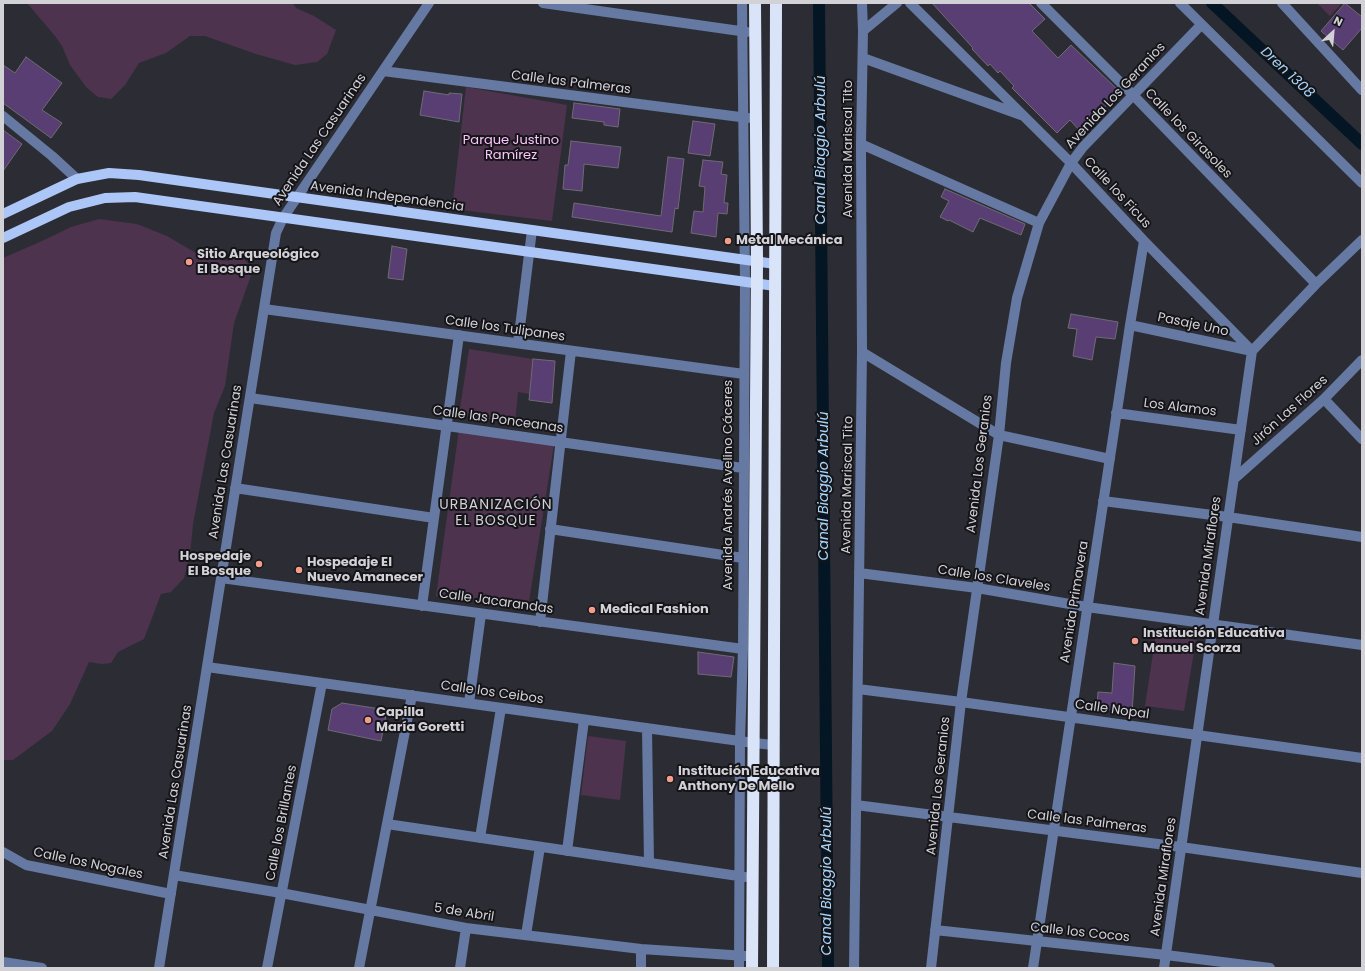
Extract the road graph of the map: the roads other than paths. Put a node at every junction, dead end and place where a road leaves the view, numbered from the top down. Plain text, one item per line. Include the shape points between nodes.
1 (429, 3) edge
2 (543, 3) edge
3 (742, 3) edge
4 (755, 3) edge
5 (776, 3) edge
6 (862, 3) edge
7 (897, 3) edge
8 (910, 3) edge
9 (1040, 3) edge
10 (1180, 3) edge
11 (1282, 3) edge
12 (1201, 25) junction
13 (742, 31) junction
14 (863, 31) junction
15 (755, 33) junction
16 (863, 58) junction
17 (383, 71) junction
18 (1362, 90) edge
19 (1134, 96) junction
20 (3, 116) edge
21 (1024, 117) junction
22 (743, 118) junction
23 (756, 120) junction
24 (861, 144) junction
25 (1071, 163) junction
26 (77, 180) junction
27 (1362, 183) edge
28 (297, 198) junction
29 (3, 214) edge
30 (283, 218) junction
31 (1039, 223) junction
32 (532, 230) junction
33 (3, 238) edge
34 (1362, 240) edge
35 (1144, 241) junction
36 (529, 252) junction
37 (744, 260) junction
38 (757, 262) junction
39 (775, 264) junction
40 (745, 282) junction
41 (757, 284) junction
42 (1316, 284) junction
43 (775, 286) junction
44 (264, 309) junction
45 (1130, 325) junction
46 (459, 335) junction
47 (518, 343) junction
48 (571, 351) junction
49 (1252, 351) junction
50 (862, 352) junction
51 (1362, 360) edge
52 (744, 374) junction
53 (250, 398) junction
54 (1324, 399) junction
55 (1116, 413) junction
56 (447, 426) junction
57 (1241, 430) junction
58 (999, 435) junction
59 (1362, 438) edge
60 (560, 442) junction
61 (1110, 458) junction
62 (743, 468) junction
63 (1234, 479) junction
64 (235, 488) junction
65 (1103, 501) junction
66 (1228, 517) junction
67 (434, 518) junction
68 (550, 529) junction
69 (1362, 537) edge
70 (743, 558) junction
71 (859, 573) junction
72 (221, 578) junction
73 (977, 588) junction
74 (422, 606) junction
75 (1087, 607) junction
76 (481, 614) junction
77 (540, 622) junction
78 (1213, 624) junction
79 (1362, 645) edge
80 (742, 649) junction
81 (207, 667) junction
82 (322, 683) junction
83 (858, 689) junction
84 (412, 695) junction
85 (961, 702) junction
86 (469, 703) junction
87 (501, 708) junction
88 (1071, 718) junction
89 (584, 720) junction
90 (646, 728) junction
91 (1197, 735) junction
92 (740, 741) junction
93 (754, 743) junction
94 (773, 745) junction
95 (1362, 758) edge
96 (856, 805) junction
97 (948, 818) junction
98 (387, 824) junction
99 (1054, 831) junction
100 (480, 838) junction
101 (540, 847) junction
102 (1181, 847) junction
103 (567, 851) junction
104 (3, 852) edge
105 (649, 863) junction
106 (1362, 873) edge
107 (174, 875) junction
108 (739, 877) junction
109 (752, 877) junction
110 (281, 893) junction
111 (171, 894) junction
112 (370, 910) junction
113 (466, 928) junction
114 (935, 930) junction
115 (526, 935) junction
116 (1037, 942) junction
117 (641, 949) junction
118 (739, 955) junction
119 (1166, 955) junction
120 (3, 962) edge
121 (752, 962) edge
122 (42, 968) edge
123 (159, 968) edge
124 (267, 968) edge
125 (359, 968) edge
126 (460, 968) edge
127 (641, 968) edge
128 (739, 968) edge
129 (773, 968) edge
130 (854, 968) edge
131 (931, 968) edge
132 (1033, 968) edge
133 (1164, 968) edge
134 (1270, 968) edge

1 - 17 street, Avenida Las Casuarinas
2 - 13 street
3 - 13 street, Avenida Andrés Avelino Cáceres
4 - 15 highway, Avenida Andrés Avelino Cáceres
5 - 39 highway
6 - 14 street, Avenida Mariscal Tito
7 - 14 street
8 - 21 street, Calle los Ficus
9 - 19 street, Calle los Girasoles
10 - 12 street
11 - 18 street
12 - 19 street, Avenida Los Geranios
12 - 27 street
13 - 15 street
13 - 22 street, Avenida Andrés Avelino Cáceres
14 - 16 street, Avenida Mariscal Tito
15 - 23 highway, Avenida Andrés Avelino Cáceres
16 - 21 street
16 - 24 street, Avenida Mariscal Tito
17 - 22 street, Calle las Palmeras
17 - 28 street, Avenida Las Casuarinas
19 - 25 street, Avenida Los Geranios via 1083,147
19 - 42 street, Calle los Girasoles
20 - 26 street
21 - 25 street, Calle los Ficus
22 - 23 street, Calle las Palmeras
22 - 37 street, Avenida Andrés Avelino Cáceres
23 - 38 highway, Avenida Andrés Avelino Cáceres
24 - 31 street
24 - 50 street, Avenida Mariscal Tito
25 - 31 street, Avenida Los Geranios
25 - 35 street, Calle los Ficus
26 - 28 main road, Avenida Independencia via 109,173 139,175
26 - 29 main road, Avenida Independencia
28 - 30 street, Avenida Las Casuarinas
28 - 32 main road, Avenida Independencia
30 - 33 main road via 134,197 105,198 69,206
30 - 36 main road
30 - 44 street, Avenida Las Casuarinas via 276,233
31 - 58 street, Avenida Los Geranios via 1017,298 1006,363
32 - 36 street
32 - 37 main road, Avenida Independencia
34 - 42 street
35 - 45 street, Avenida Primavera
35 - 49 street, Calle los Ficus
36 - 40 main road
36 - 47 street
37 - 38 main road, Avenida Independencia
37 - 40 street, Avenida Andrés Avelino Cáceres
38 - 39 main road, Avenida Independencia
38 - 41 highway, Avenida Andrés Avelino Cáceres
39 - 43 highway
40 - 41 main road
40 - 52 street, Avenida Andrés Avelino Cáceres
41 - 43 main road
41 - 93 highway, Avenida Andrés Avelino Cáceres
42 - 49 street
43 - 94 highway
44 - 46 street, Calle los Tulipanes
44 - 53 street, Avenida Las Casuarinas
45 - 49 street, Pasaje Uno
45 - 55 street, Avenida Primavera
46 - 47 street, Calle los Tulipanes
46 - 56 street
47 - 48 street, Calle los Tulipanes
48 - 52 street, Calle los Tulipanes
48 - 60 street
49 - 57 street, Avenida Miraflores
50 - 58 street
50 - 71 street, Avenida Mariscal Tito
51 - 54 street, Jirón Las Flores
52 - 62 street, Avenida Andrés Avelino Cáceres
53 - 56 street, Calle las Ponceanas
53 - 64 street, Avenida Las Casuarinas
54 - 59 street
54 - 63 street, Jirón Las Flores
55 - 57 street, Los Alamos
55 - 61 street, Avenida Primavera
56 - 60 street, Calle las Ponceanas
56 - 67 street
57 - 63 street, Avenida Miraflores
58 - 61 street
58 - 73 street, Avenida Los Geranios
60 - 62 street, Calle las Ponceanas
60 - 68 street
61 - 65 street, Avenida Primavera
62 - 70 street, Avenida Andrés Avelino Cáceres
63 - 66 street, Avenida Miraflores
64 - 67 street
64 - 72 street, Avenida Las Casuarinas
65 - 66 street
65 - 75 street, Avenida Primavera
66 - 69 street
66 - 78 street, Avenida Miraflores
67 - 74 street
68 - 70 street
68 - 77 street
70 - 80 street, Avenida Andrés Avelino Cáceres
71 - 73 street, Calle los Claveles
71 - 83 street, Avenida Mariscal Tito
72 - 74 street, Calle Jacarandas
72 - 81 street, Avenida Las Casuarinas
73 - 75 street, Calle los Claveles
73 - 85 street, Avenida Los Geranios
74 - 76 street, Calle Jacarandas
75 - 78 street, Calle los Claveles
75 - 88 street, Avenida Primavera
76 - 77 street, Calle Jacarandas
76 - 86 street
77 - 80 street, Calle Jacarandas
78 - 79 street, Calle los Claveles
78 - 91 street, Avenida Miraflores
80 - 92 street, Avenida Andrés Avelino Cáceres
81 - 82 street, Calle los Ceibos
81 - 107 street, Avenida Las Casuarinas
82 - 84 street, Calle los Ceibos
82 - 110 street, Calle los Brillantes
83 - 85 street, Calle Nopal
83 - 96 street, Avenida Mariscal Tito
84 - 86 street, Calle los Ceibos
84 - 98 street
85 - 88 street, Calle Nopal
85 - 97 street, Avenida Los Geranios
86 - 87 street, Calle los Ceibos
87 - 89 street, Calle los Ceibos
87 - 100 street
88 - 91 street, Calle Nopal
88 - 99 street, Avenida Primavera
89 - 90 street, Calle los Ceibos
89 - 103 street
90 - 92 street, Calle los Ceibos
90 - 105 street
91 - 95 street, Calle Nopal
91 - 102 street, Avenida Miraflores
92 - 93 street, Calle los Ceibos
92 - 108 street, Avenida Andrés Avelino Cáceres
93 - 94 street, Calle los Ceibos
93 - 109 highway, Avenida Andrés Avelino Cáceres
94 - 129 highway
96 - 97 street, Calle las Palmeras
96 - 130 street, Avenida Mariscal Tito
97 - 99 street, Calle las Palmeras
97 - 114 street, Avenida Los Geranios
98 - 100 street
98 - 112 street
99 - 102 street, Calle las Palmeras
99 - 116 street, Avenida Primavera
100 - 101 street
101 - 103 street
101 - 115 street
102 - 106 street, Calle las Palmeras
102 - 119 street, Avenida Miraflores
103 - 105 street
104 - 111 street, Calle los Nogales via 26,864
105 - 108 street
107 - 110 street, 5 de Abril
107 - 111 street, Avenida Las Casuarinas
108 - 109 street
108 - 118 street, Avenida Andrés Avelino Cáceres
109 - 121 highway, Avenida Andrés Avelino Cáceres
110 - 112 street, 5 de Abril
110 - 124 street, Calle los Brillantes
111 - 123 street, Avenida Las Casuarinas
112 - 113 street, 5 de Abril
112 - 125 street
113 - 115 street, 5 de Abril
113 - 126 street
114 - 116 street, Calle los Cocos
114 - 131 street, Avenida Los Geranios
115 - 117 street, 5 de Abril
116 - 119 street, Calle los Cocos
116 - 132 street, Avenida Primavera
117 - 118 street, 5 de Abril
117 - 127 street
118 - 121 street, 5 de Abril
118 - 128 street, Avenida Andrés Avelino Cáceres
119 - 133 street, Avenida Miraflores
119 - 134 street, Calle los Cocos
120 - 122 street

